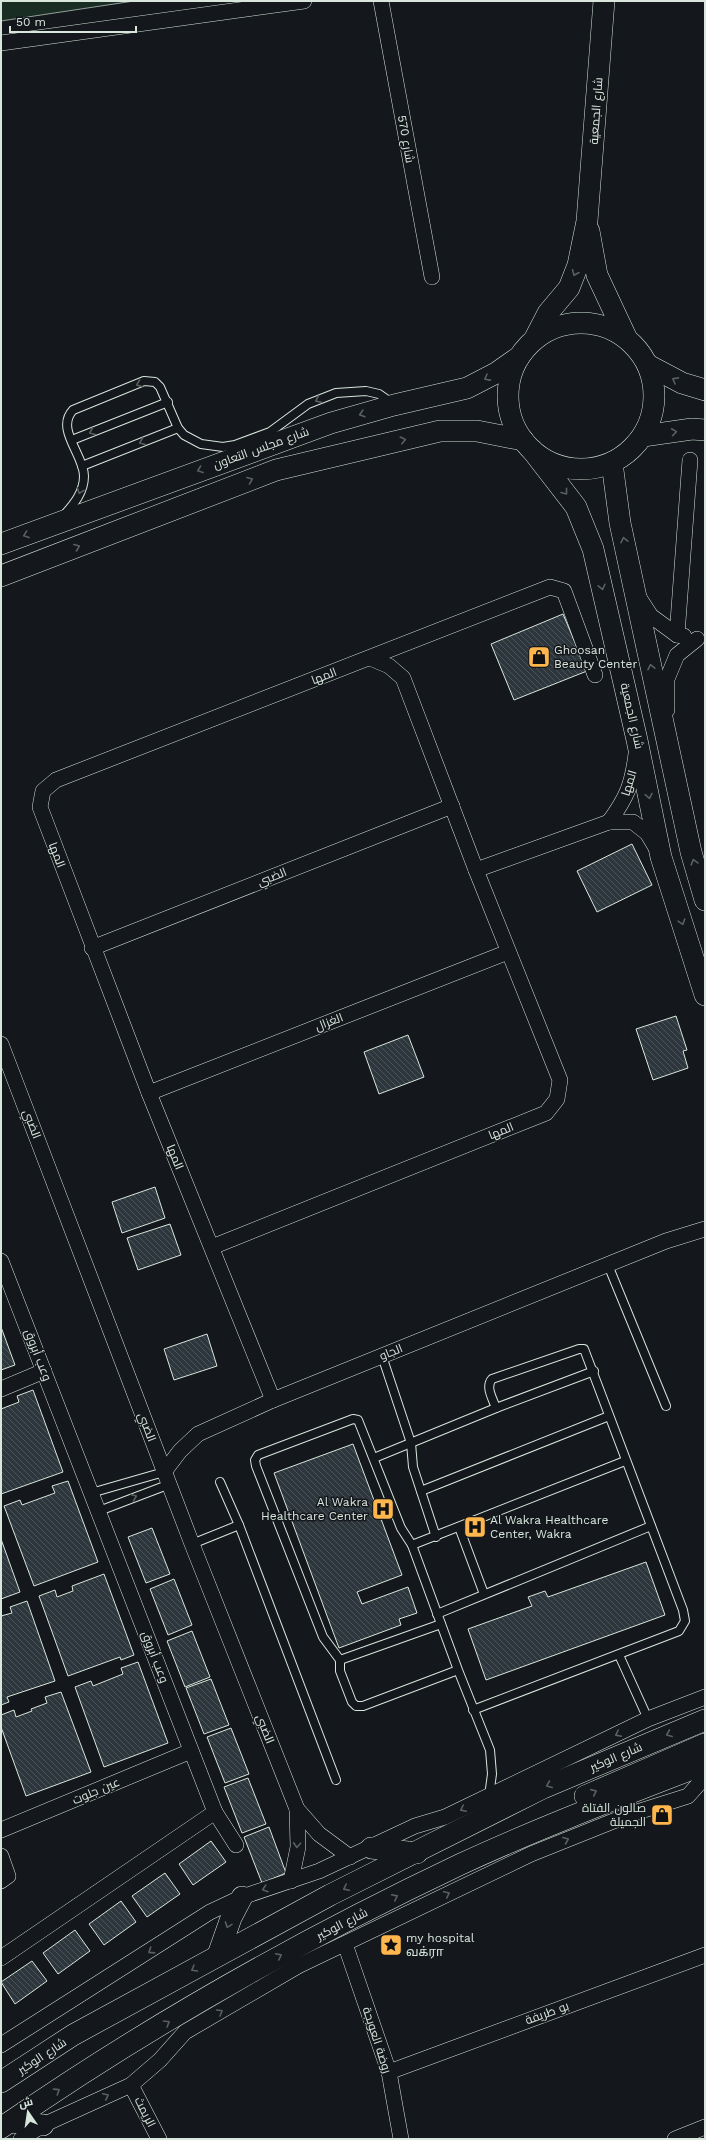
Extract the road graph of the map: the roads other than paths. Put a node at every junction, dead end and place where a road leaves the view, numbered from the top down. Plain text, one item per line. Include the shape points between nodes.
1 (304, 1) edge
2 (381, 1) edge
3 (604, 1) edge
4 (1, 43) edge
5 (587, 221) junction
6 (432, 277) dead end
7 (626, 337) junction
8 (533, 341) junction
9 (519, 356) junction
10 (648, 365) junction
11 (705, 390) edge
12 (168, 402) junction
13 (394, 405) junction
14 (178, 428) junction
15 (705, 430) edge
16 (643, 436) junction
17 (72, 440) junction
18 (527, 445) junction
19 (690, 460) dead end
20 (612, 462) junction
21 (82, 466) junction
22 (56, 524) junction
23 (1, 544) edge
24 (1, 576) edge
25 (634, 589) junction
26 (677, 634) junction
27 (701, 639) edge
28 (370, 658) junction
29 (595, 675) dead end
30 (666, 738) junction
31 (637, 740) junction
32 (452, 806) junction
33 (609, 822) junction
34 (661, 857) junction
35 (476, 870) junction
36 (705, 900) edge
37 (92, 948) junction
38 (508, 952) junction
39 (705, 995) edge
40 (1, 1044) edge
41 (149, 1093) junction
42 (705, 1230) edge
43 (212, 1247) junction
44 (1, 1261) edge
45 (608, 1265) junction
46 (382, 1356) junction
47 (44, 1371) junction
48 (594, 1371) junction
49 (1, 1389) edge
50 (273, 1400) junction
51 (666, 1406) dead end
52 (496, 1408) junction
53 (610, 1416) junction
54 (411, 1442) junction
55 (374, 1458) junction
56 (625, 1461) junction
57 (167, 1478) junction
58 (220, 1482) dead end
59 (420, 1491) junction
60 (92, 1493) junction
61 (99, 1511) junction
62 (239, 1525) junction
63 (650, 1526) junction
64 (459, 1527) junction
65 (436, 1537) junction
66 (192, 1544) junction
67 (412, 1545) junction
68 (484, 1594) junction
69 (437, 1614) junction
70 (441, 1624) junction
71 (619, 1654) junction
72 (340, 1660) junction
73 (458, 1670) junction
74 (705, 1697) edge
75 (473, 1710) junction
76 (648, 1720) junction
77 (705, 1720) edge
78 (705, 1744) edge
79 (191, 1751) junction
80 (705, 1764) edge
81 (705, 1769) edge
82 (336, 1780) dead end
83 (489, 1796) junction
84 (297, 1808) junction
85 (215, 1812) junction
86 (1, 1830) edge
87 (236, 1845) dead end
88 (371, 1848) junction
89 (417, 1853) junction
90 (1, 1856) edge
91 (350, 1857) junction
92 (462, 1864) junction
93 (1, 1881) edge
94 (291, 1881) junction
95 (242, 1897) junction
96 (345, 1944) junction
97 (218, 1955) junction
98 (705, 1955) edge
99 (1, 1958) edge
100 (1, 2045) edge
101 (389, 2072) junction
102 (1, 2082) edge
103 (131, 2084) junction
104 (43, 2124) joint
105 (705, 2127) edge
106 (11, 2130) edge
107 (159, 2139) edge
108 (401, 2139) edge
109 (675, 2139) edge

1 - 4 street
2 - 6 street, شارع 570
3 - 5 main road, شارع الجمعية
5 - 7 main road, شارع الجمعية via 598,275
5 -> 8 main road, شارع الجمعية via 578,265 568,288 548,313
7 - 8 main road via 604,326 579,323 554,328
7 - 10 main road
8 - 9 main road
9 -> 13 main road, شارع مجلس التعاون via 467,388
9 - 18 main road, شارع الجمعية via 510,377 508,399 512,421
11 -> 10 main road via 682,383
10 - 16 main road via 654,388 653,413
12 - 14 lane
12 -> 17 lane
12 -> 17 lane via 158,384 150,380 144,381 73,410 66,425
13 -> 14 lane via 379,394 366,391 336,394 308,404 270,432 240,444 223,447 196,442
13 -> 22 main road, شارع مجلس التعاون via 331,423
14 -> 21 lane
16 -> 15 main road via 692,429
16 - 20 main road via 629,451
17 - 21 lane
18 - 20 main road via 550,462 570,468 591,468
24 -> 18 main road via 276,470 440,432 477,431
18 -> 31 main road, شارع الجمعية via 576,507 593,549
19 - 26 street
25 -> 20 main road via 620,523
21 -> 22 lane via 84,476 81,490 72,506
22 -> 23 main road, شارع مجلس التعاون
25 - 26 street via 651,616
30 -> 25 main road
26 - 27 street
27 - 30 street via 677,655 667,679
28 - 29 street, المها via 550,587 564,591
28 - 32 street, المها via 389,666 404,678
28 - 37 street, المها via 56,780 43,791 40,807
36 -> 30 main road via 691,852
31 - 33 street, المها via 633,779 624,801
31 -> 34 main road, شارع الجمعية
32 - 35 street, المها
32 - 37 street, الضبي
33 - 34 street via 633,822 648,833
33 - 35 street
34 -> 39 main road, شارع الجمعية
35 - 38 street, المها
37 - 41 street, المها
38 - 41 street, الغزال
38 - 43 street, المها via 560,1080 557,1099 546,1113
40 - 57 street, الضبي
41 - 43 street, المها
42 - 45 street, الجاو via 666,1240
43 - 50 street, المها
44 - 47 street, وعب أبروق
45 - 46 street, الجاو
45 - 51 lane
46 - 50 street, الجاو
46 - 54 lane
47 - 49 street
47 - 60 street, وعب أبروق
48 - 52 lane
48 - 52 lane via 584,1349 579,1348 492,1379 489,1387
48 - 53 lane
50 - 57 street, الجاو via 198,1434 180,1451
52 - 54 lane
53 - 56 lane
53 - 59 lane
54 - 55 lane
54 - 59 lane via 413,1467
55 - 67 lane via 401,1528
55 - 72 lane via 358,1420 353,1419 258,1455 255,1460 323,1637
56 - 63 lane
56 - 64 lane
57 - 60 lane
61 -> 57 lane
57 - 66 street, الضبي
58 - 62 lane
59 - 65 lane
60 - 61 street, وعب أبروق
61 - 79 street, وعب أبروق
62 - 66 lane
62 - 82 lane
63 - 68 lane
63 - 71 lane via 685,1621 679,1631
64 - 65 lane
64 - 68 lane
65 - 67 lane
66 - 84 street, الضبي
67 - 69 lane
68 - 69 lane
69 - 70 lane
70 - 72 lane
70 - 73 lane
71 - 75 lane
71 - 76 lane
72 - 73 lane via 340,1671 356,1706 364,1706
73 - 75 lane
74 - 76 street
75 - 83 lane via 490,1750 492,1774
76 -> 83 street
77 -> 89 main road, شارع الوكير via 543,1788
92 -> 78 main road via 572,1802
79 - 85 street, وعب أبروق
79 - 86 street, عين جلوت
80 - 92 main road, شارع الوكير via 570,1816
96 -> 81 street, شارع الوكير via 531,1854 631,1814 688,1796 703,1779
83 -> 88 street via 445,1817 415,1826
84 - 91 street, الضبي via 319,1834
84 -> 94 street, الضبي via 298,1847
85 - 87 street, وعب أبروق
85 - 99 street
88 - 89 main road
88 - 91 street
89 -> 97 main road, شارع الوكير via 330,1895
90 - 93 street via 8,1876
91 - 94 street
106 -> 92 main road, شارع الوكير via 116,2053 274,1959
94 -> 95 street
95 -> 97 main road via 231,1918
95 -> 100 street via 210,1912
96 - 101 street, روضة العويجة
103 -> 96 street, شارع الوكير via 160,2060 185,2032 298,1966
97 -> 102 main road, شارع الوكير via 73,2035
98 - 101 street, بو طريفة
101 - 108 street, روضة العويجة
104 -> 103 street, شارع الوكير
103 - 107 street, الريمث
104 - 106 main road
105 - 109 street

